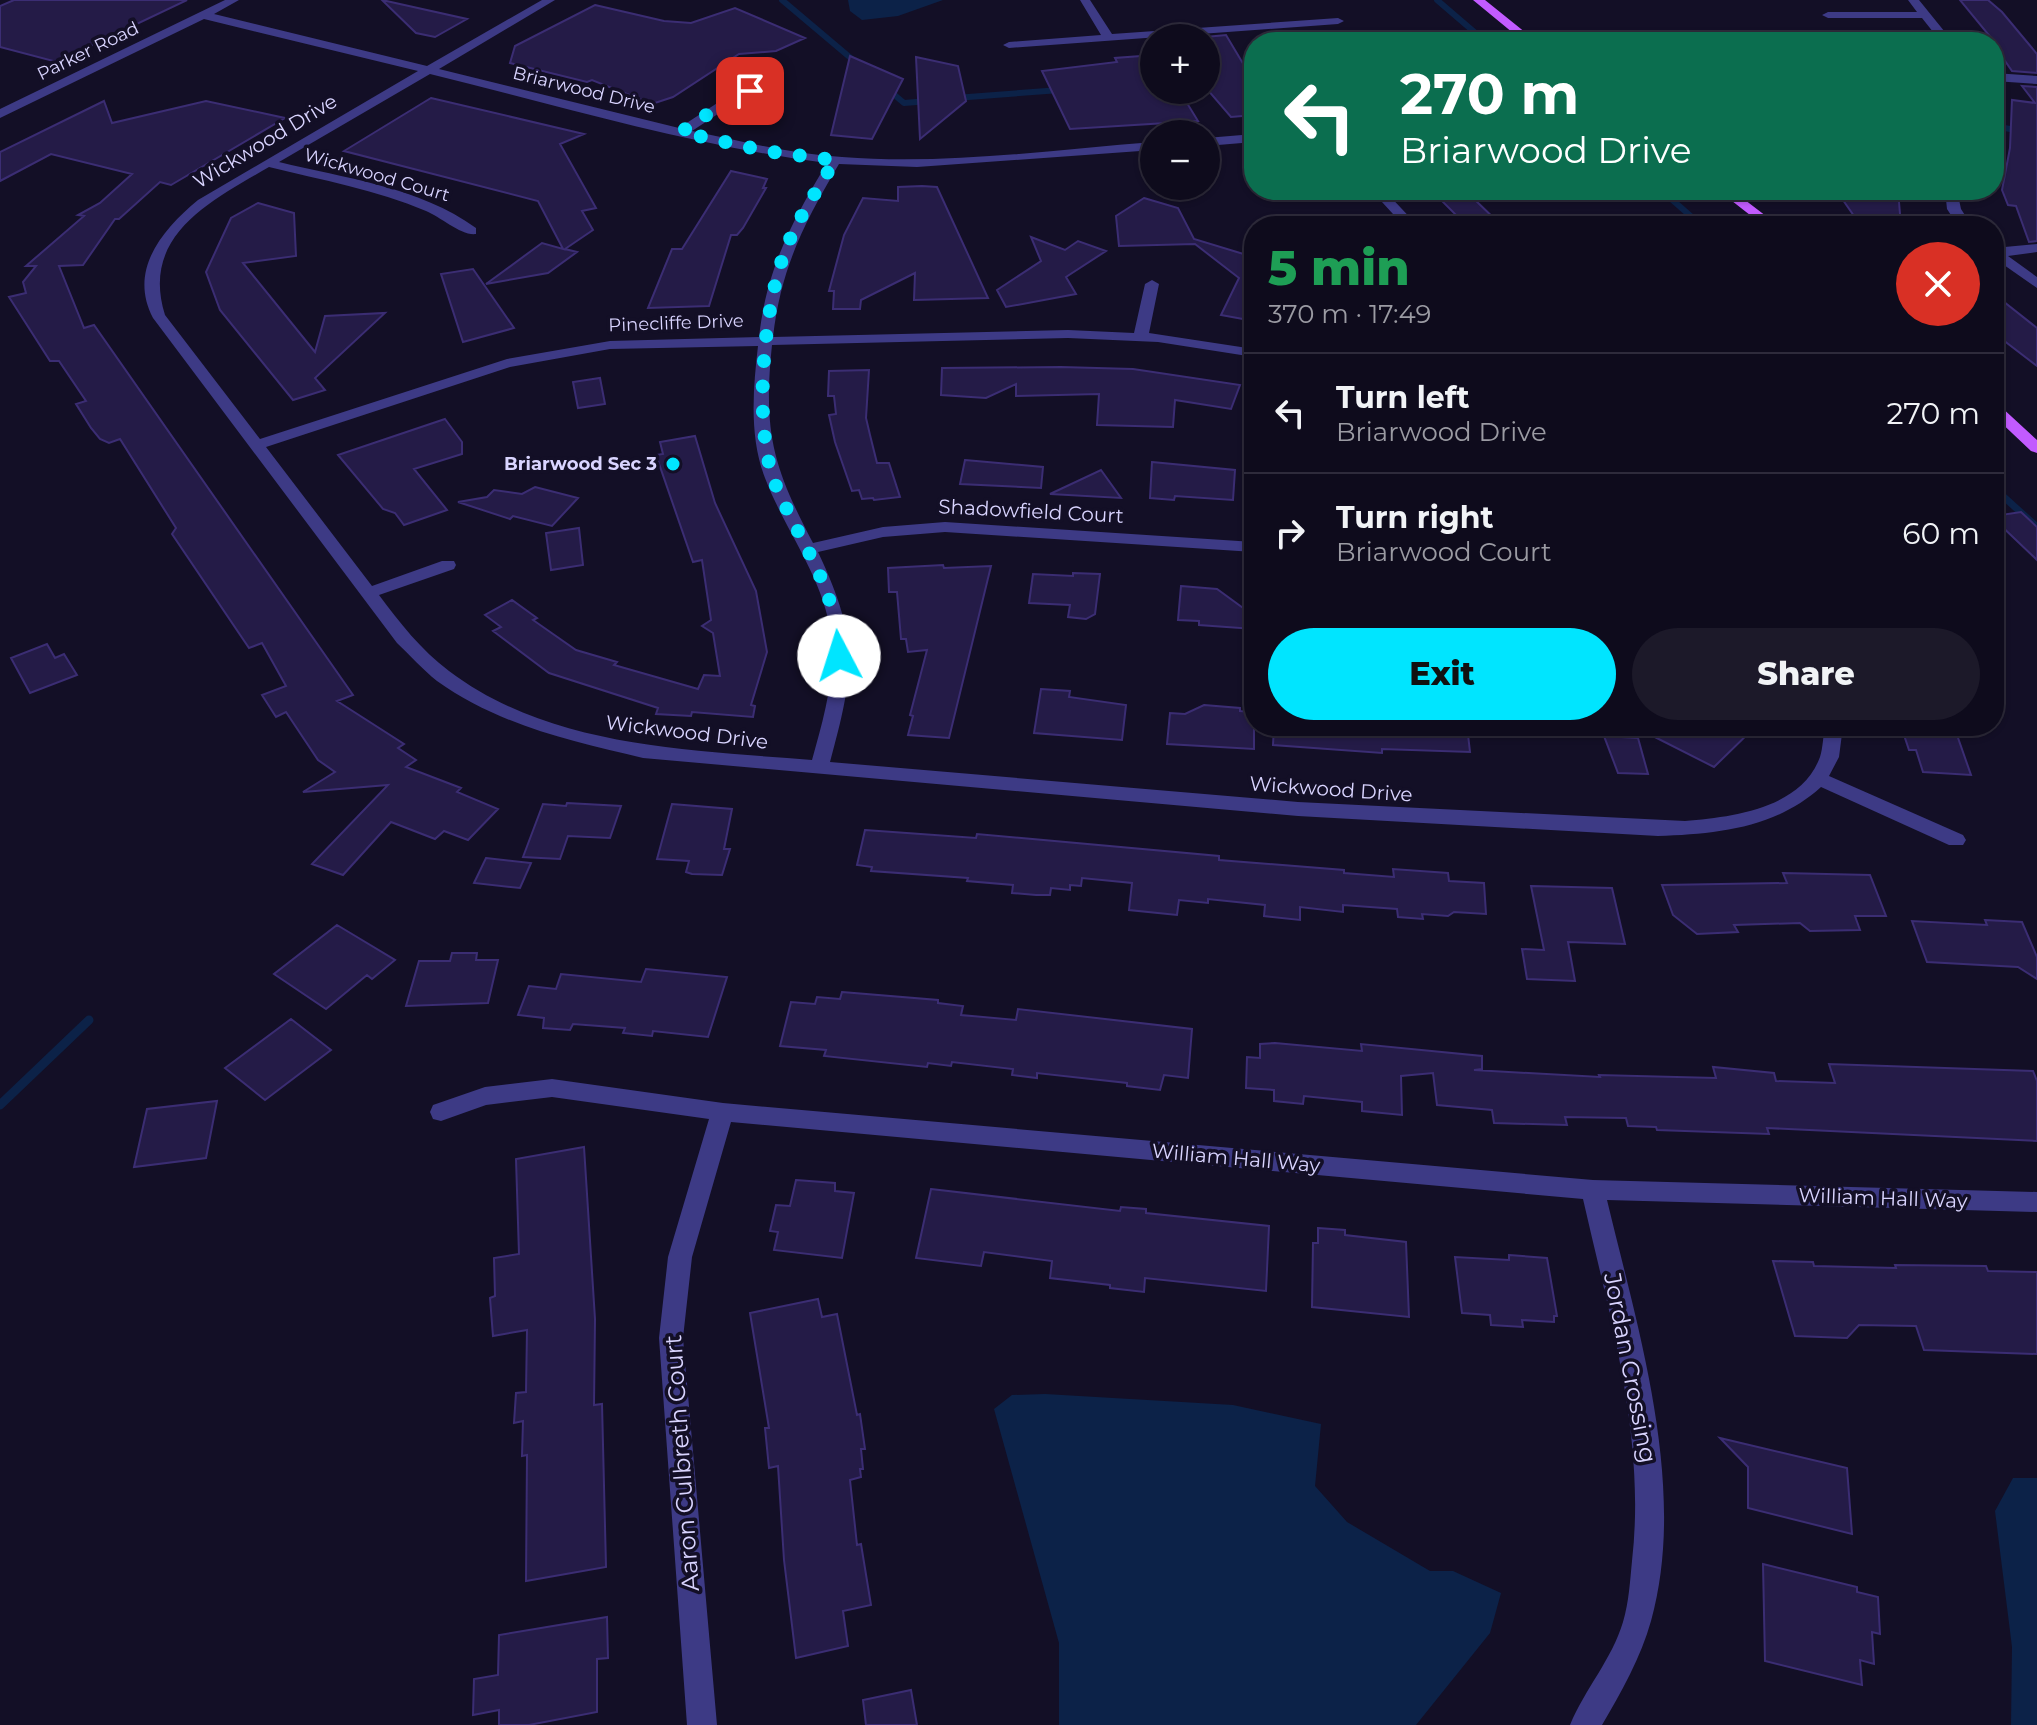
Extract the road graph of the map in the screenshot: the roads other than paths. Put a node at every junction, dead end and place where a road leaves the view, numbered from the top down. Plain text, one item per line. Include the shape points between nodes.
1 (234, 0) edge
2 (550, 0) edge
3 (1085, 0) edge
4 (1478, 0) edge
5 (1913, 0) edge
6 (203, 15) junction
7 (1828, 15) dead end
8 (1927, 15) junction
9 (1338, 21) dead end
10 (1518, 32) edge
11 (1940, 32) edge
12 (1109, 39) junction
13 (1009, 45) dead end
14 (429, 71) junction
15 (2004, 78) edge
16 (2037, 80) edge
17 (778, 82) dead end
18 (0, 114) edge
19 (681, 132) junction
20 (1244, 139) edge
21 (1220, 141) edge
22 (1140, 147) edge
23 (835, 160) junction
24 (268, 163) junction
25 (1386, 200) edge
26 (1737, 200) edge
27 (1402, 216) edge
28 (1759, 216) edge
29 (471, 231) dead end
30 (2037, 248) edge
31 (2004, 253) edge
32 (2004, 260) edge
33 (1152, 284) dead end
34 (2037, 284) edge
35 (1141, 336) junction
36 (768, 339) junction
37 (1244, 351) edge
38 (2004, 417) edge
39 (256, 445) junction
40 (2037, 448) edge
41 (1244, 546) edge
42 (808, 549) junction
43 (448, 565) dead end
44 (368, 593) junction
45 (1832, 736) edge
46 (819, 768) junction
47 (1817, 778) junction
48 (1956, 840) dead end
49 (441, 1112) dead end
50 (723, 1112) junction
51 (1593, 1190) junction
52 (2037, 1202) edge
53 (702, 1725) edge
54 (1585, 1725) edge

1 - 6 street, Parker Road
2 - 14 street, Wickwood Drive
3 - 12 street
4 - 10 main road
5 - 8 street
6 - 14 street, Briarwood Drive
6 - 18 street, Parker Road
7 - 8 street
8 - 11 street
9 - 12 street
12 - 13 street
14 - 19 street, Briarwood Drive
14 - 24 street, Wickwood Drive
15 - 16 street
17 - 19 street via 732,99
19 - 23 street, Briarwood Drive
20 - 21 street
22 - 23 street, Briarwood Drive via 943,162
23 - 36 street via 780,264
24 - 29 street, Wickwood Court via 434,208
24 - 39 street, Wickwood Drive via 189,214 158,252 150,275 158,315
25 - 27 street
26 - 28 main road
30 - 31 street
32 - 34 street
33 - 35 street
35 - 36 street, Pinecliffe Drive
35 - 37 street, Pinecliffe Drive
36 - 39 street, Pinecliffe Drive via 645,342 543,355 461,376
36 - 42 street via 761,405 766,454
38 - 40 main road
39 - 44 street, Wickwood Drive
41 - 42 street, Shadowfield Court via 945,527 883,532
42 - 46 street via 837,619 839,638 840,674
43 - 44 street
44 - 46 street, Wickwood Drive via 403,639 443,676 523,720 643,752
45 - 47 street, Wickwood Drive
46 - 47 street, Wickwood Drive via 1298,809 1658,829 1697,829 1757,818 1785,805
47 - 48 street
49 - 50 street, William Hall Way via 485,1096 552,1088
50 - 51 street, William Hall Way
50 - 53 street, Aaron Culbreth Court via 680,1257 671,1338
51 - 52 street, William Hall Way
51 - 54 street, Jordan Crossing via 1647,1435 1652,1492 1636,1625 1603,1699

